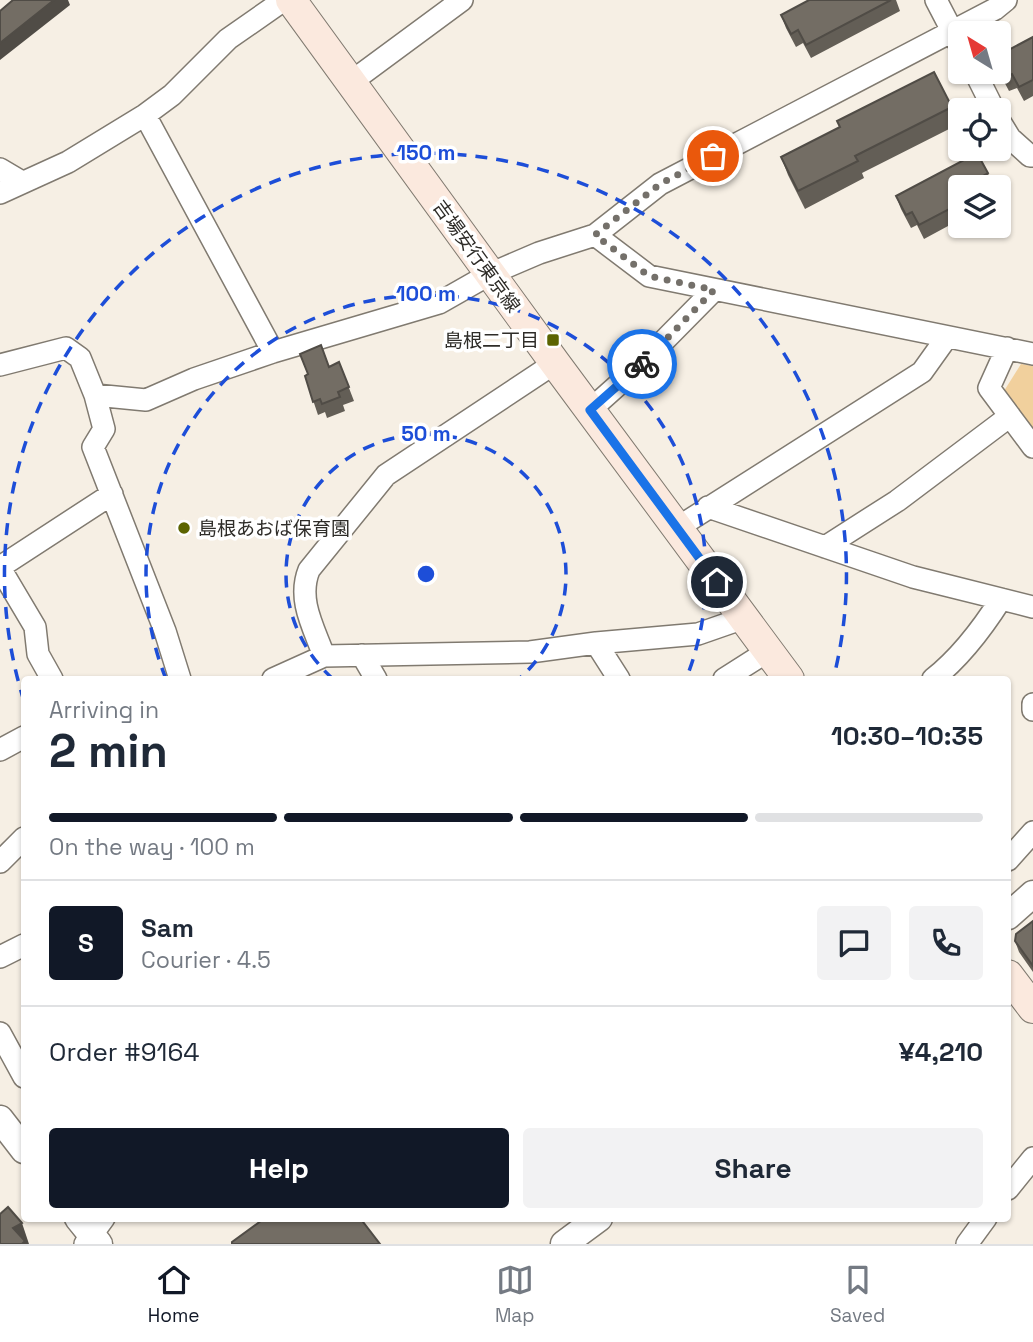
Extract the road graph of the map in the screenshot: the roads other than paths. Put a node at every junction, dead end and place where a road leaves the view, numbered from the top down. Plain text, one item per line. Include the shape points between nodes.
1 (284, 0) edge
2 (291, 0) edge
3 (462, 0) edge
4 (936, 0) edge
5 (1006, 0) edge
6 (979, 21) edge
7 (948, 23) edge
8 (948, 43) edge
9 (351, 82) junction
10 (145, 115) junction
11 (1011, 139) edge
12 (1033, 156) edge
13 (0, 169) edge
14 (22, 182) junction
15 (0, 193) edge
16 (595, 235) junction
17 (490, 274) junction
18 (714, 290) junction
19 (947, 337) junction
20 (1007, 348) junction
21 (273, 352) junction
22 (1033, 354) edge
23 (555, 363) junction
24 (0, 365) edge
25 (95, 395) junction
26 (590, 410) junction
27 (1010, 416) junction
28 (1033, 447) edge
29 (112, 495) junction
30 (708, 507) junction
31 (677, 528) junction
32 (825, 547) junction
33 (2, 576) edge
34 (1001, 599) junction
35 (1033, 607) edge
36 (744, 618) junction
37 (596, 643) junction
38 (768, 651) junction
39 (362, 655) junction
40 (324, 656) junction
41 (50, 676) edge
42 (179, 676) edge
43 (280, 676) edge
44 (374, 676) edge
45 (617, 676) edge
46 (729, 676) edge
47 (787, 676) edge
48 (936, 676) edge
49 (1033, 704) edge
50 (1033, 710) edge
51 (21, 739) edge
52 (0, 750) edge
53 (1033, 832) edge
54 (21, 841) edge
55 (1011, 857) edge
56 (0, 862) edge
57 (1033, 894) edge
58 (1011, 913) edge
59 (21, 946) edge
60 (0, 957) edge
61 (1011, 979) edge
62 (1033, 1008) edge
63 (0, 1033) edge
64 (21, 1072) edge
65 (0, 1119) edge
66 (21, 1146) edge
67 (1033, 1158) edge
68 (1011, 1185) edge
69 (590, 1222) edge
70 (983, 1222) edge
71 (564, 1244) edge
72 (967, 1244) edge

1 - 10 street via 228,39
2 - 9 main road, 吉場安行東京線
3 - 9 street
4 - 7 street
5 - 6 street
8 - 16 street via 660,184
9 - 17 main road, 吉場安行東京線
10 - 14 street via 68,162
10 - 21 street
11 - 12 street
13 - 14 street
14 - 15 street
16 - 17 street
16 - 18 street via 649,276
17 - 21 street via 439,303
17 - 23 main road, 吉場安行東京線
18 - 19 street
18 - 26 street
19 - 20 street
19 - 30 street via 922,372
20 - 22 street
20 - 27 street via 989,388
21 - 25 street via 146,400
23 - 26 main road, 吉場安行東京線
23 - 40 street via 386,475 309,570 306,608
24 - 25 street via 66,348 80,358
25 - 29 street via 104,429 93,447
26 - 31 main road, 吉場安行東京線
27 - 28 street
27 - 32 street via 897,501
29 - 33 street
29 - 42 street
30 - 31 street
30 - 32 street
31 - 36 main road, 吉場安行東京線
32 - 34 street via 913,577
33 - 41 street via 36,628 38,654
34 - 35 street
34 - 48 street via 959,656
36 - 37 street via 698,634
36 - 38 main road, 吉場安行東京線
37 - 39 street via 530,652
37 - 45 street
38 - 46 street
38 - 47 main road, 吉場安行東京線
39 - 40 street
39 - 44 street
40 - 43 street
49 - 50 street
51 - 52 street
53 - 55 street
54 - 56 street
57 - 58 street
59 - 60 street
61 - 62 main road
63 - 64 street
65 - 66 street
67 - 68 street
69 - 71 street
70 - 72 street

